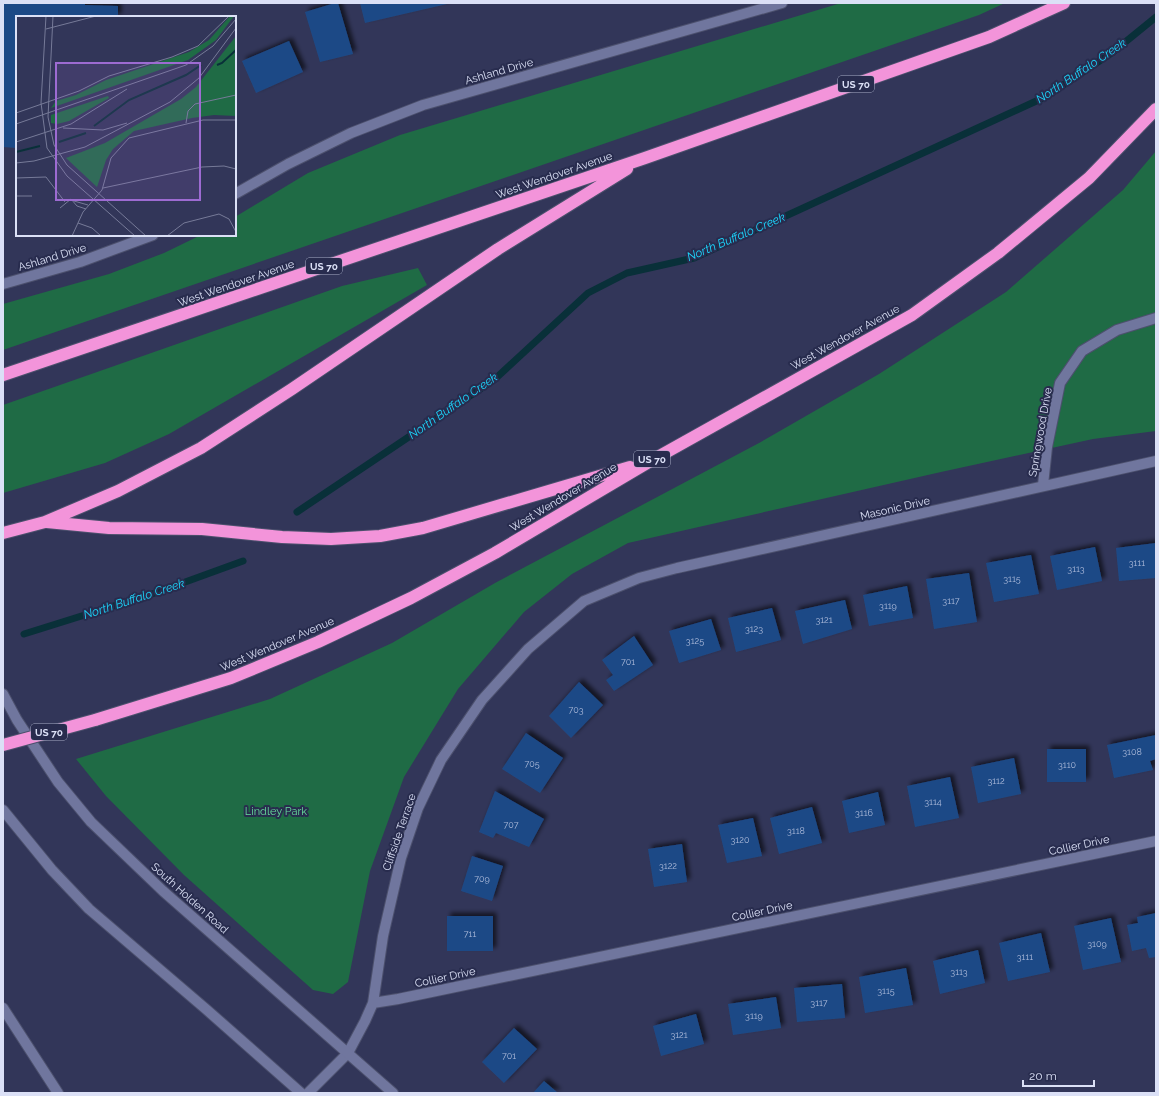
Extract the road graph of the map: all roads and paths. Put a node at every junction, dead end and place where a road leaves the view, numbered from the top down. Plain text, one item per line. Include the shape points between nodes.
1 (782, 3) edge
2 (1064, 3) edge
3 (1156, 108) edge
4 (645, 158) junction
5 (236, 193) edge
6 (150, 236) edge
7 (3, 284) edge
8 (1156, 318) edge
9 (3, 375) edge
10 (1156, 461) edge
11 (647, 463) junction
12 (1043, 485) junction
13 (45, 522) junction
14 (3, 533) edge
15 (639, 578) joint
16 (3, 694) edge
17 (3, 745) edge
18 (3, 810) edge
19 (1156, 841) edge
20 (373, 1002) junction
21 (3, 1008) edge
22 (348, 1053) junction
23 (58, 1093) edge
24 (301, 1093) edge
25 (308, 1093) edge
26 (393, 1093) edge

1 - 5 street, Ashland Drive via 423,105 351,133
2 - 4 highway, West Wendover Avenue / US 70 via 989,37
3 - 11 highway, West Wendover Avenue / US 70 via 1089,178 998,253 912,315
4 - 9 highway, West Wendover Avenue / US 70
4 - 13 highway via 498,249 201,448 118,491
6 - 7 street, Ashland Drive via 80,262
8 - 12 street, Springwood Drive via 1117,330 1082,351 1060,383 1047,446
10 - 12 street, Masonic Drive
11 - 13 highway via 423,528 380,536 331,539 282,537 202,529 109,528
11 - 17 highway, West Wendover Avenue / US 70, bridge via 495,554 412,598 318,642 231,678
12 - 15 street, Masonic Drive
13 - 14 highway
15 - 20 street, Cliffside Terrace via 584,601 528,650 482,700 441,760 418,808 401,858 382,936
16 - 22 street, South Holden Road via 58,782 91,822 163,891
18 - 24 street via 52,870 89,909
19 - 20 street, Collier Drive via 406,998
20 - 22 street, Cliffside Terrace
21 - 23 street
22 - 25 street, Cliffside Terrace
22 - 26 street, South Holden Road

